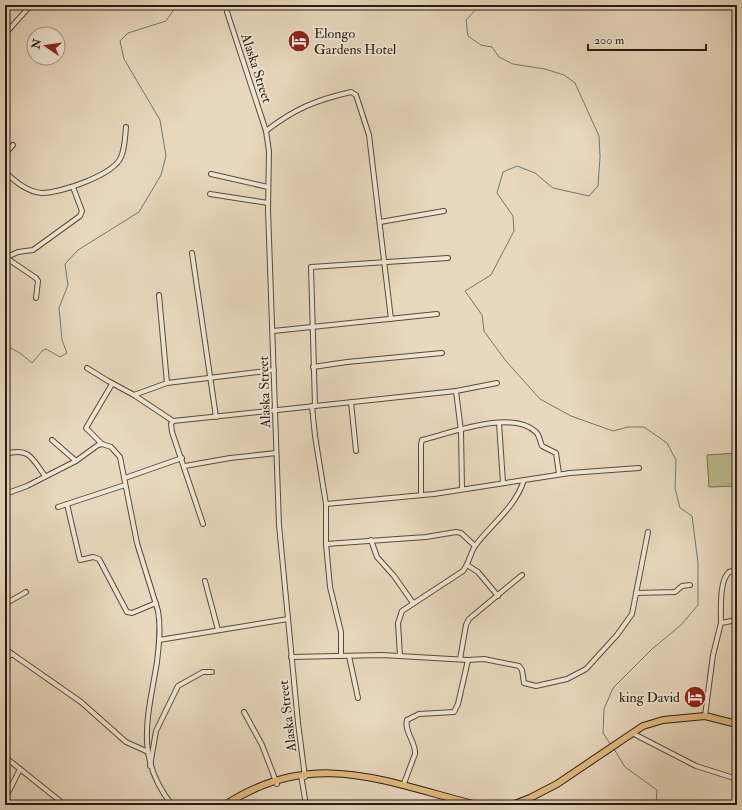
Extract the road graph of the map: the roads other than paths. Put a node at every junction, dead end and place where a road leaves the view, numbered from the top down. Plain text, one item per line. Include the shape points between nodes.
1 (31, 5) edge
2 (227, 12) dead end
3 (5, 34) edge
4 (126, 127) dead end
5 (266, 131) junction
6 (13, 145) dead end
7 (5, 154) edge
8 (5, 172) edge
9 (211, 174) dead end
10 (73, 187) junction
11 (268, 187) junction
12 (210, 194) dead end
13 (268, 203) junction
14 (444, 211) dead end
15 (380, 222) junction
16 (192, 253) dead end
17 (6, 257) edge
18 (448, 258) dead end
19 (384, 262) junction
20 (159, 295) dead end
21 (36, 298) dead end
22 (437, 314) dead end
23 (391, 319) junction
24 (313, 328) junction
25 (273, 331) junction
26 (442, 353) dead end
27 (313, 367) junction
28 (87, 368) dead end
29 (274, 370) junction
30 (210, 376) junction
31 (167, 382) junction
32 (497, 383) dead end
33 (112, 384) junction
34 (456, 391) junction
35 (134, 394) junction
36 (351, 402) junction
37 (314, 406) junction
38 (275, 410) junction
39 (216, 417) junction
40 (173, 422) junction
41 (499, 423) junction
42 (461, 431) junction
43 (52, 440) dead end
44 (102, 444) junction
45 (356, 451) dead end
46 (276, 453) junction
47 (5, 454) edge
48 (182, 458) junction
49 (76, 461) junction
50 (185, 466) junction
51 (640, 468) dead end
52 (559, 474) junction
53 (45, 476) junction
54 (125, 478) junction
55 (524, 480) junction
56 (502, 483) junction
57 (125, 486) junction
58 (462, 489) junction
59 (5, 494) edge
60 (421, 495) junction
61 (67, 504) junction
62 (326, 504) junction
63 (58, 507) dead end
64 (203, 524) dead end
65 (648, 532) dead end
66 (371, 540) junction
67 (326, 544) junction
68 (475, 546) junction
69 (468, 565) junction
70 (737, 570) edge
71 (522, 575) dead end
72 (205, 581) dead end
73 (690, 586) dead end
74 (26, 592) dead end
75 (636, 593) junction
76 (498, 596) junction
77 (156, 603) junction
78 (413, 603) junction
79 (5, 604) edge
80 (288, 619) junction
81 (737, 620) edge
82 (721, 623) junction
83 (218, 630) junction
84 (159, 640) junction
85 (5, 649) edge
86 (12, 654) junction
87 (291, 656) junction
88 (341, 656) junction
89 (350, 656) junction
90 (400, 656) junction
91 (5, 659) edge
92 (460, 659) junction
93 (468, 660) junction
94 (212, 672) dead end
95 (358, 698) dead end
96 (244, 712) dead end
97 (705, 716) junction
98 (736, 723) edge
99 (632, 733) junction
100 (146, 751) junction
101 (5, 757) edge
102 (150, 767) junction
103 (20, 769) junction
104 (303, 776) junction
105 (737, 779) edge
106 (276, 783) junction
107 (403, 786) junction
108 (435, 796) junction
109 (5, 799) edge
110 (522, 804) edge
111 (65, 805) edge
112 (172, 805) edge
113 (225, 805) edge
114 (231, 805) edge
115 (306, 805) edge
116 (462, 805) edge
117 (477, 805) edge
118 (512, 805) edge

1 - 3 street
2 - 5 street, Alaska Street
4 - 10 street via 124,148 118,162 87,182
5 - 11 street, Alaska Street via 269,152
5 - 15 street via 283,117 304,106 354,93 369,135
6 - 7 street
8 - 10 street via 22,186 42,193
9 - 11 street
10 - 17 street via 82,211 80,216 34,250
11 - 13 street, Alaska Street
12 - 13 street
13 - 25 street, Alaska Street
14 - 15 street
15 - 19 street
16 - 30 street
17 - 21 street via 36,278
18 - 19 street
19 - 23 street
19 - 24 street via 310,267
20 - 31 street
22 - 23 street
23 - 24 street
24 - 25 street
24 - 27 street
25 - 29 street, Alaska Street
26 - 27 street
27 - 37 street
28 - 33 street
29 - 30 street
29 - 38 street, Alaska Street
30 - 31 street
30 - 39 street
31 - 35 street
32 - 34 street
33 - 35 street
33 - 44 street via 86,428
34 - 36 street
34 - 42 street
35 - 40 street
36 - 37 street
36 - 45 street
37 - 38 street
37 - 62 street
38 - 39 street
38 - 46 street, Alaska Street
39 - 40 street
40 - 48 street via 172,432
41 - 42 street via 483,424
41 - 52 street via 521,423 538,433 542,446 556,453
41 - 56 street
42 - 58 street
42 - 60 street via 421,442
43 - 49 street
44 - 49 street
44 - 54 street via 117,452 122,461
46 - 50 street
46 - 80 street, Alaska Street via 279,525
47 - 53 street via 16,451 27,453 32,456
48 - 50 street
48 - 54 street
49 - 53 street
50 - 64 street
51 - 52 street
52 - 55 street
53 - 59 street
54 - 57 street
55 - 56 street
55 - 68 street via 520,494
56 - 58 street
57 - 61 street
57 - 77 street via 137,543
58 - 60 street
60 - 62 street
61 - 63 street
61 - 77 street via 80,560 93,557 99,559 126,611 132,613
62 - 67 street
65 - 75 street
66 - 67 street
66 - 68 street via 426,537 456,532
66 - 78 street via 377,557
67 - 88 street via 330,587 341,632
68 - 69 street
69 - 76 street via 478,572
69 - 78 street
70 - 82 street via 729,572 725,577
71 - 76 street
72 - 83 street
73 - 75 street via 682,586 675,592
74 - 79 street
75 - 93 street via 632,614 617,635 586,669 566,679 528,686 524,683 520,666 490,659
76 - 92 street via 469,619
77 - 84 street via 160,622
78 - 90 street via 402,611 399,617
80 - 83 street
80 - 87 street, Alaska Street
81 - 82 street
82 - 97 street via 712,655
83 - 84 street
84 - 100 street via 146,730
85 - 86 street
86 - 91 street
86 - 100 street via 81,702 126,742
87 - 88 street
87 - 104 street, Alaska Street
88 - 89 street
89 - 90 street
89 - 95 street
90 - 92 street
92 - 93 street
93 - 107 street via 454,712 419,714 407,720 416,754
94 - 102 street via 203,672 178,686 156,731
96 - 106 street via 262,745
97 - 98 highway
97 - 99 highway via 663,720 643,726
99 - 105 street via 696,766
99 - 110 highway via 557,784
100 - 102 street
101 - 103 street
102 - 112 street
103 - 109 street
103 - 111 street
104 - 106 highway
104 - 107 highway via 346,773
104 - 108 highway via 334,775 360,778
104 - 115 street, Alaska Street
106 - 113 highway via 240,796
106 - 114 highway
107 - 108 highway
108 - 116 highway
108 - 117 highway
110 - 118 highway

